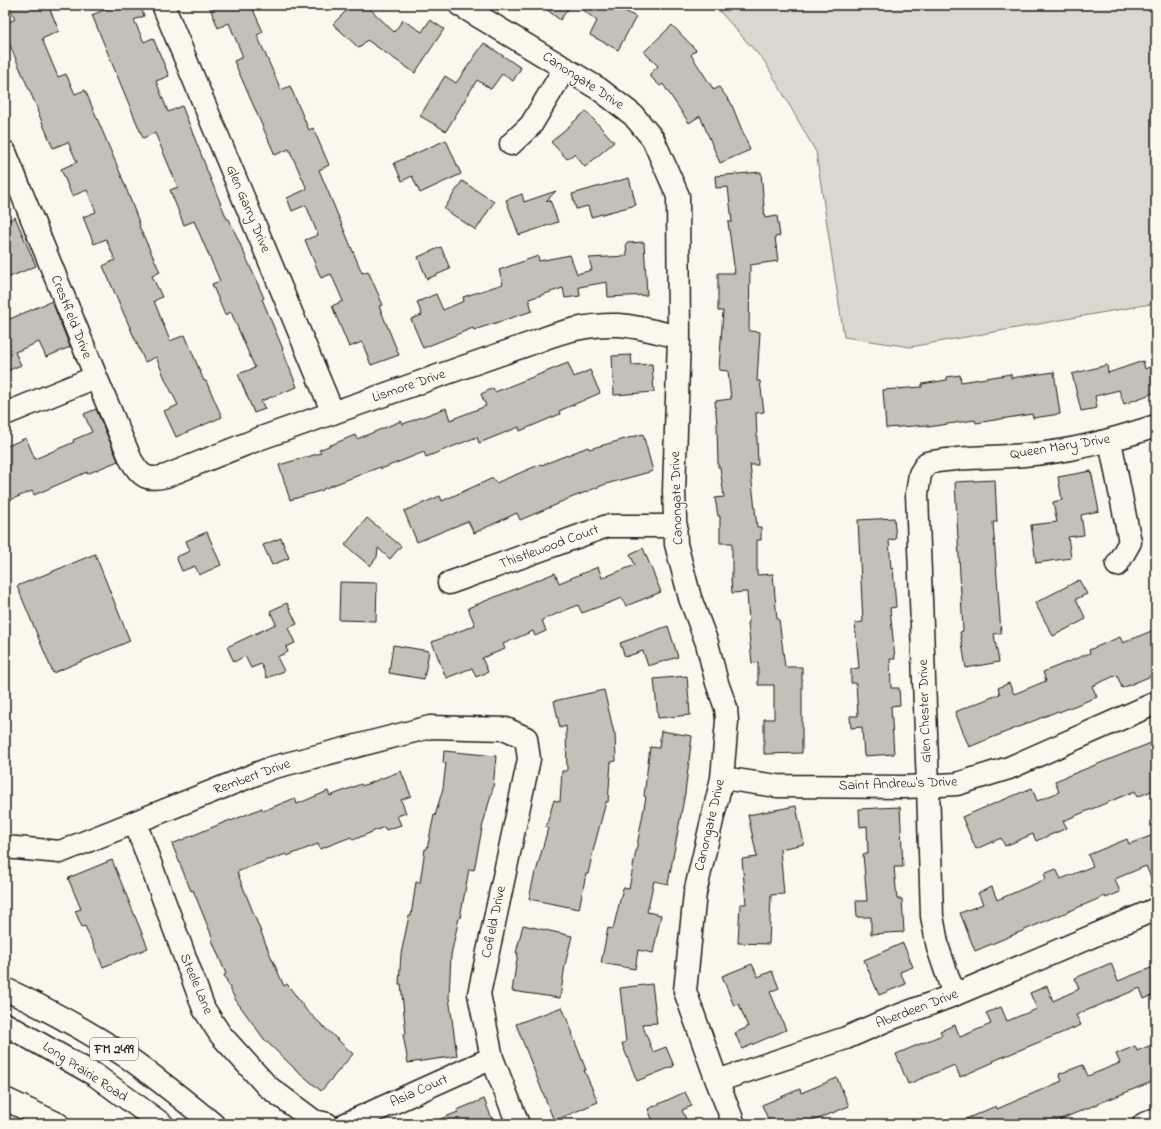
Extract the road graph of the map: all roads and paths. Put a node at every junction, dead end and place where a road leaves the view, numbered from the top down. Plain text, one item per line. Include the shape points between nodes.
1 (163, 5) edge
2 (460, 5) edge
3 (565, 68) junction
4 (511, 144) dead end
5 (5, 152) edge
6 (10, 184) edge
7 (679, 337) junction
8 (96, 377) junction
9 (333, 413) junction
10 (5, 414) edge
11 (1156, 426) edge
12 (1110, 441) junction
13 (963, 457) joint
14 (145, 477) joint
15 (676, 526) junction
16 (1117, 565) dead end
17 (449, 583) dead end
18 (1156, 703) edge
19 (506, 730) joint
20 (722, 778) junction
21 (928, 786) junction
22 (135, 822) junction
23 (5, 847) edge
24 (1156, 910) edge
25 (5, 989) edge
26 (954, 995) junction
27 (5, 1024) edge
28 (492, 1058) junction
29 (717, 1081) junction
30 (5, 1099) edge
31 (1156, 1119) edge
32 (58, 1124) edge
33 (162, 1124) edge
34 (213, 1124) edge
35 (327, 1124) edge
36 (346, 1124) edge
37 (518, 1124) edge
38 (734, 1124) edge
39 (1144, 1124) edge

1 - 9 street, Glen Garry Drive
2 - 3 street, Canongate Drive
3 - 4 street via 531,126
3 - 7 street, Canongate Drive via 600,89 634,115 653,139 678,196
5 - 6 street, Crestfield Drive
6 - 8 street, Crestfield Drive
7 - 9 street, Lismore Drive via 620,325 599,325 556,333
7 - 15 street, Canongate Drive via 674,491
8 - 10 street
8 - 14 street, Crestfield Drive via 131,460 137,471
9 - 14 street, Lismore Drive via 261,438 166,476 156,479
11 - 12 street, Queen Mary Drive
12 - 13 street, Queen Mary Drive via 1025,455
12 - 16 street via 1130,542
13 - 21 street, Glen Chester Drive via 926,463 920,474 917,494
15 - 17 street, Thistlewood Court via 607,526
15 - 20 street, Canongate Drive via 676,544 690,598 708,643 726,708
18 - 21 street, Saint Andrew's Drive via 1009,768 957,784
19 - 22 street, Rembert Drive via 430,727 271,768
19 - 28 street, Cofield Drive via 526,738 529,759 479,994
20 - 21 street, Saint Andrew's Drive via 777,786
20 - 29 street, Canongate Drive via 695,893 685,991
21 - 26 street, Glen Chester Drive via 932,916 938,948
22 - 23 street, Rembert Drive via 60,852
22 - 35 street, Steele Lane via 204,1009 220,1034 267,1086 314,1121
24 - 26 street, Aberdeen Drive
25 - 34 street, FM 2499 via 38,1004 127,1057 168,1086
26 - 29 street, Aberdeen Drive via 846,1038
27 - 33 street, Long Prairie Road / FM 2499 via 95,1075
28 - 36 street, Asia Court
28 - 37 street, Cofield Drive
29 - 38 street
30 - 32 street
31 - 39 street

